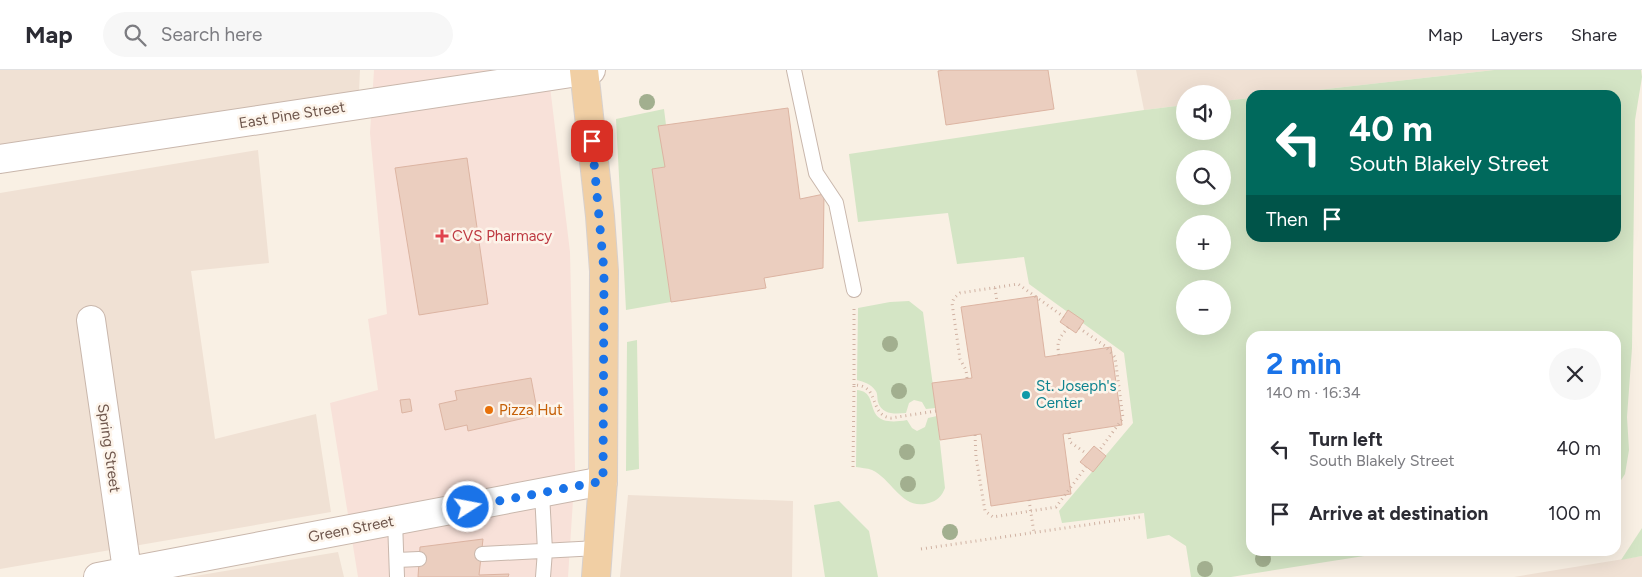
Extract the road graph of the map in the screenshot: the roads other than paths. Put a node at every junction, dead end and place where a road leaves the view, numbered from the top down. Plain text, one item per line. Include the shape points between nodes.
1 (586, 70) edge
2 (794, 70) edge
3 (0, 159) edge
4 (854, 290) dead end
5 (91, 320) dead end
6 (603, 481) junction
7 (542, 493) junction
8 (395, 521) junction
9 (598, 548) junction
10 (545, 551) junction
11 (482, 554) dead end
12 (419, 559) dead end
13 (397, 560) junction
14 (128, 575) edge
15 (98, 577) edge
16 (397, 577) edge
17 (543, 577) edge
18 (596, 577) edge

1 - 3 street, East Pine Street
1 - 6 main road via 604,271
2 - 4 lane via 816,173 836,202
5 - 14 street, Spring Street
6 - 7 street, Green Street
6 - 9 main road
7 - 8 street, Green Street
7 - 10 lane
8 - 13 lane
8 - 14 street, Green Street
9 - 10 lane
9 - 18 main road
10 - 11 lane
10 - 17 lane
12 - 13 lane
13 - 16 lane
14 - 15 street, Green Street

